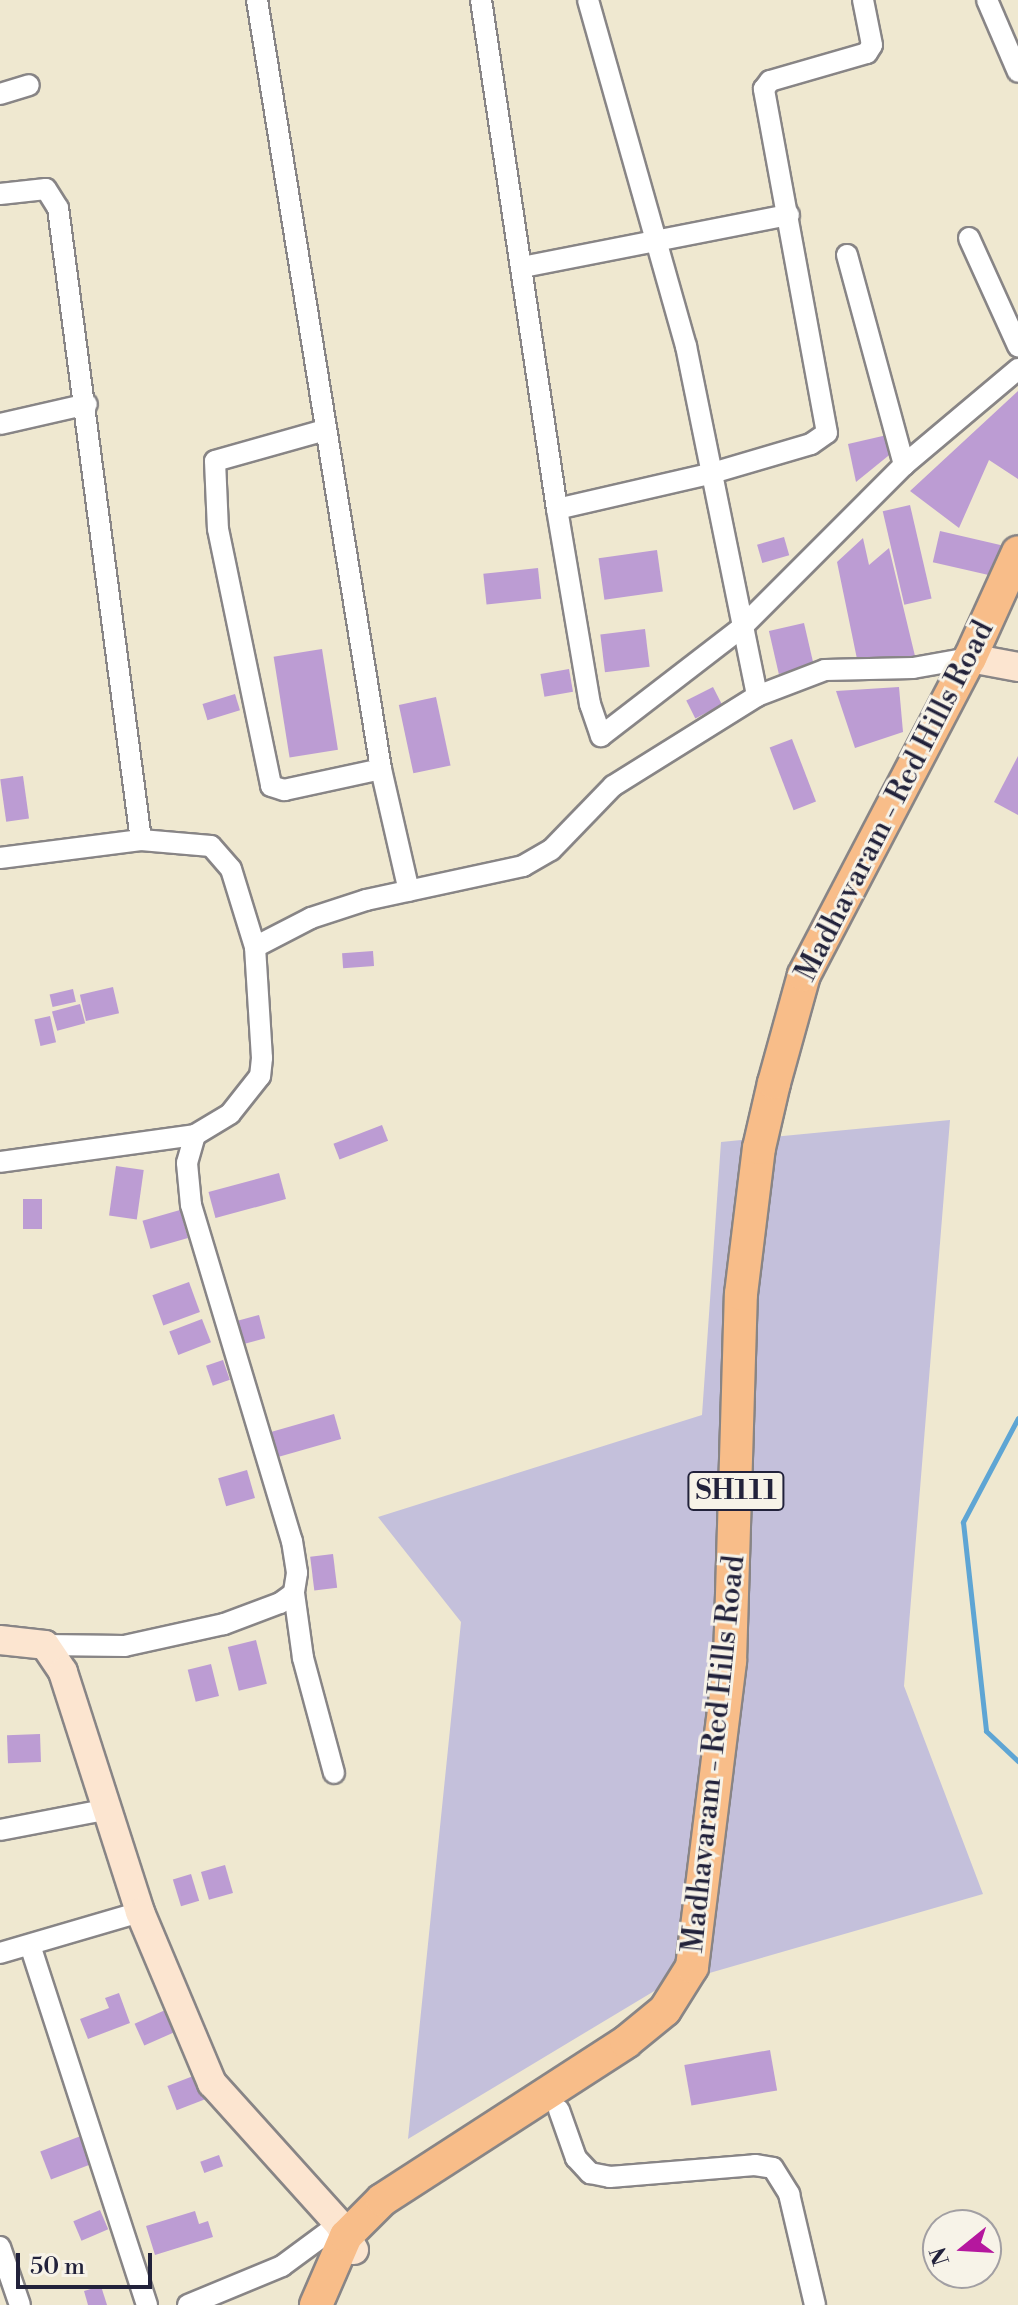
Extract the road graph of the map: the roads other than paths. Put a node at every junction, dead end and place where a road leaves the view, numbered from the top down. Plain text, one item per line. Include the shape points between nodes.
1 (257, 0) edge
2 (481, 0) edge
3 (588, 0) edge
4 (863, 0) edge
5 (987, 0) edge
6 (1018, 72) edge
7 (29, 85) dead end
8 (0, 94) edge
9 (0, 194) edge
10 (789, 215) junction
11 (969, 238) dead end
12 (655, 241) junction
13 (847, 255) dead end
14 (523, 267) junction
15 (1018, 346) edge
16 (1018, 369) edge
17 (87, 404) junction
18 (0, 424) edge
19 (325, 430) junction
20 (904, 465) junction
21 (709, 474) junction
22 (557, 509) junction
23 (1018, 552) edge
24 (1018, 593) edge
25 (741, 628) junction
26 (978, 659) junction
27 (1018, 667) edge
28 (757, 696) junction
29 (381, 769) junction
30 (141, 840) junction
31 (0, 858) edge
32 (409, 891) junction
33 (255, 947) junction
34 (195, 1135) junction
35 (0, 1162) edge
36 (294, 1593) junction
37 (0, 1640) edge
38 (45, 1645) junction
39 (334, 1773) dead end
40 (109, 1809) junction
41 (0, 1830) edge
42 (140, 1912) junction
43 (30, 1945) junction
44 (0, 1953) edge
45 (559, 2110) junction
46 (346, 2237) junction
47 (0, 2247) edge
48 (20, 2305) edge
49 (147, 2305) edge
50 (188, 2305) edge
51 (316, 2305) edge
52 (329, 2305) edge
53 (815, 2305) edge

1 - 19 street
2 - 14 street
3 - 12 street
4 - 10 street via 872,45 867,53 770,81 764,89
5 - 6 street
7 - 8 street
9 - 17 street via 36,187 52,194 68,259
10 - 12 street
10 - 21 street via 827,433 811,444
11 - 15 street
12 - 14 street
12 - 21 street via 686,346
13 - 20 street
14 - 22 street
16 - 20 street
17 - 18 street
17 - 30 street
19 - 29 street
19 - 29 street via 215,461 218,529 271,786 284,790
20 - 25 street
21 - 22 street
21 - 25 street
22 - 25 street via 590,704 601,736
23 - 26 main road, Madhavaram - Red Hills Road / SH111
24 - 26 main road, Madhavaram - Red Hills Road / SH111
25 - 28 street
26 - 27 street
26 - 28 street via 913,668 825,670
26 - 45 main road, Madhavaram - Red Hills Road / SH111 via 817,982 777,1118 753,1306 752,1620 725,1895 709,1982 659,2043
26 - 46 main road, Madhavaram - Red Hills Road / SH111 via 804,975 759,1148 741,1294 730,1661 692,1967 665,2010 626,2042 382,2200
28 - 32 street via 613,786 551,850 523,866
29 - 32 street
30 - 31 street
30 - 33 street via 211,846 231,869
32 - 33 street via 311,918
33 - 34 street via 260,1076 230,1114
34 - 35 street
34 - 36 street via 187,1163 191,1205 292,1541
36 - 38 street via 224,1624 125,1646
36 - 39 street via 303,1658
37 - 38 street
38 - 40 street via 63,1672
40 - 41 street
40 - 42 street
42 - 43 street
42 - 46 street via 212,2083
43 - 44 street
43 - 49 street
45 - 46 main road, Madhavaram - Red Hills Road / SH111 via 393,2217
45 - 53 street via 576,2158 590,2173 610,2177 773,2168 789,2194
46 - 50 street
46 - 51 main road, Madhavaram - Red Hills Road / SH111
46 - 52 main road, Madhavaram - Red Hills Road / SH111
47 - 48 street

